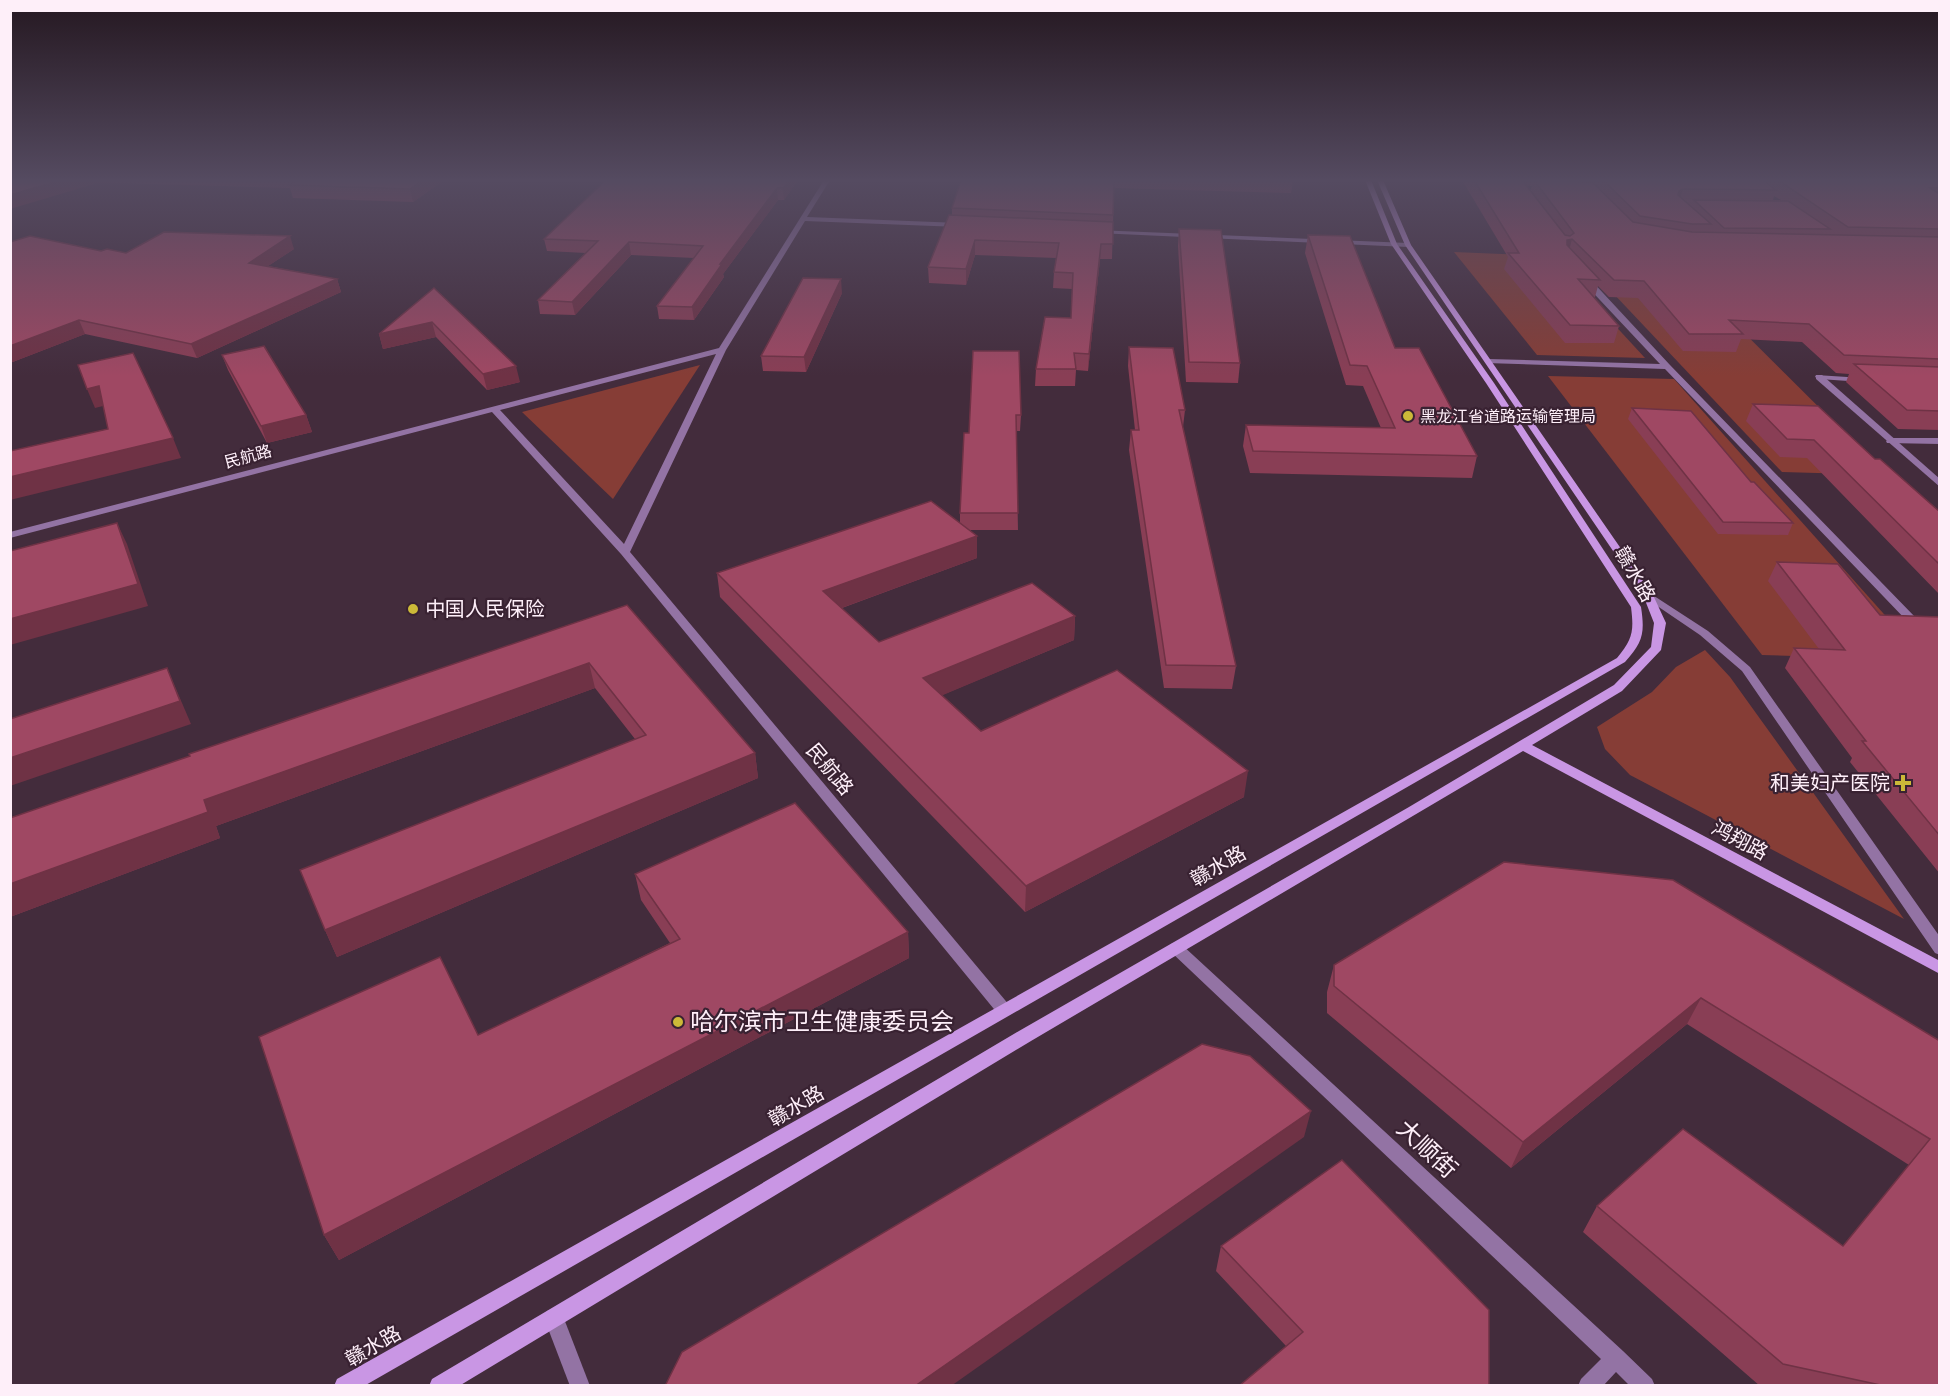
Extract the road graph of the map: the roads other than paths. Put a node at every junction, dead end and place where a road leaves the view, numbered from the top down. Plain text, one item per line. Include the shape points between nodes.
1 (786, 245) edge
2 (1402, 245) edge
3 (1402, 245) edge
4 (1581, 275) edge
5 (722, 350) junction
6 (1489, 361) junction
7 (1667, 367) junction
8 (1873, 380) edge
9 (495, 409) junction
10 (1890, 441) junction
11 (1940, 441) edge
12 (1940, 484) edge
13 (10, 535) edge
14 (625, 552) junction
15 (1648, 595) junction
16 (1912, 620) edge
17 (1522, 745) junction
18 (1176, 948) junction
19 (1940, 949) edge
20 (1940, 968) edge
21 (1004, 1010) junction
22 (554, 1318) junction
23 (1616, 1358) junction
24 (344, 1386) edge
25 (439, 1386) edge
26 (580, 1386) edge
27 (1587, 1386) edge
28 (1645, 1386) edge

1 - 5 street
2 - 6 main road, 赣水路
3 - 21 main road, 赣水路 via 1636,607 1637,643 1621,660
4 - 7 street
5 - 9 street, 民航路
5 - 14 street
6 - 7 street
6 - 15 main road, 赣水路
7 - 16 street
8 - 10 street via 1819,377
9 - 13 street, 民航路
9 - 14 street, 民航路
10 - 11 street
10 - 12 street
14 - 21 street, 民航路
15 - 17 main road, 赣水路 via 1660,623 1657,648 1618,688
15 - 19 street, 赣水路 via 1704,633 1746,669
17 - 18 main road, 赣水路
17 - 20 main road, 鸿翔路
18 - 22 main road, 赣水路
18 - 23 street, 大顺街
21 - 24 main road, 赣水路
22 - 25 main road, 赣水路
22 - 26 street
23 - 27 street
23 - 28 street, 大顺街

